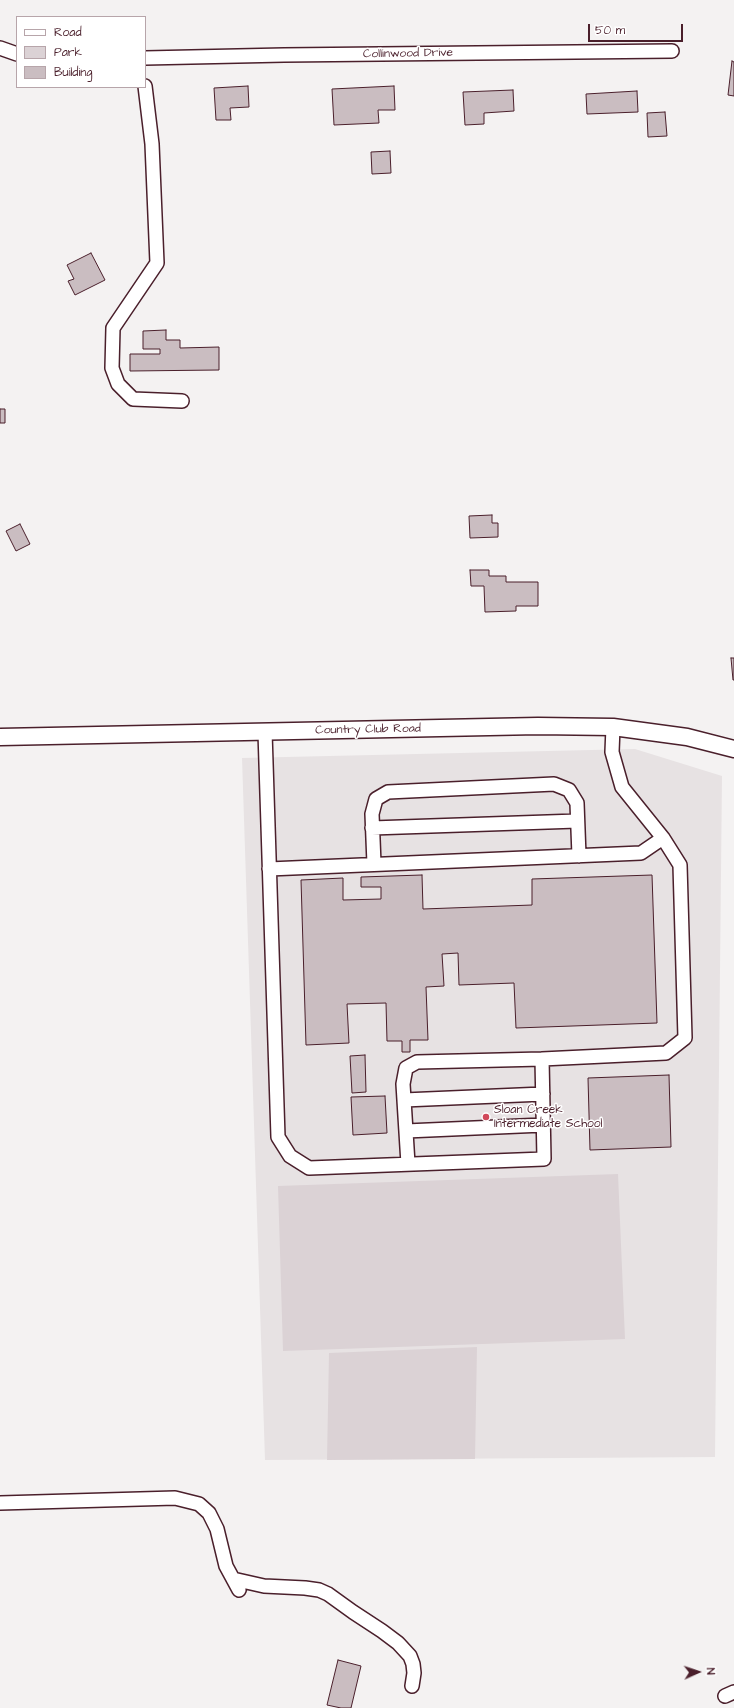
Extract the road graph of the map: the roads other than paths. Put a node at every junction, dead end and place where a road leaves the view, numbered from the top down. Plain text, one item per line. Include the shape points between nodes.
1 (0, 48) edge
2 (672, 51) dead end
3 (16, 54) edge
4 (146, 58) edge
5 (145, 88) edge
6 (182, 401) dead end
7 (613, 727) junction
8 (265, 732) junction
9 (0, 737) edge
10 (734, 749) edge
11 (577, 821) junction
12 (372, 828) junction
13 (663, 838) junction
14 (579, 856) junction
15 (374, 864) junction
16 (269, 869) junction
17 (542, 1059) junction
18 (543, 1094) junction
19 (404, 1100) junction
20 (543, 1125) junction
21 (406, 1131) junction
22 (408, 1164) junction
23 (0, 1503) edge
24 (412, 1686) dead end

1 - 3 street
2 - 4 street, Collinwood Drive
5 - 6 street via 152,144 157,263 113,328 112,368 118,384 133,400
7 - 8 main road, Country Club Road via 538,726
7 - 10 main road, Country Club Road via 687,737
7 - 13 street via 612,752 622,787
8 - 9 main road, Country Club Road
8 - 16 street
11 - 12 street
11 - 12 street via 577,803 569,790 554,784 388,792 376,799
11 - 14 street
12 - 15 street
13 - 14 street via 641,853
13 - 17 street via 680,865 685,1038 666,1053
14 - 15 street
15 - 16 street
16 - 22 street via 278,1137 290,1156 309,1168
17 - 18 street
17 - 19 street via 417,1062 406,1068
18 - 19 street
18 - 20 street
19 - 21 street
20 - 21 street
20 - 22 street via 544,1159
21 - 22 street
23 - 24 street via 175,1498 199,1504 209,1513 218,1529 226,1566 236,1584 305,1588 328,1594 398,1643 410,1656 414,1673

